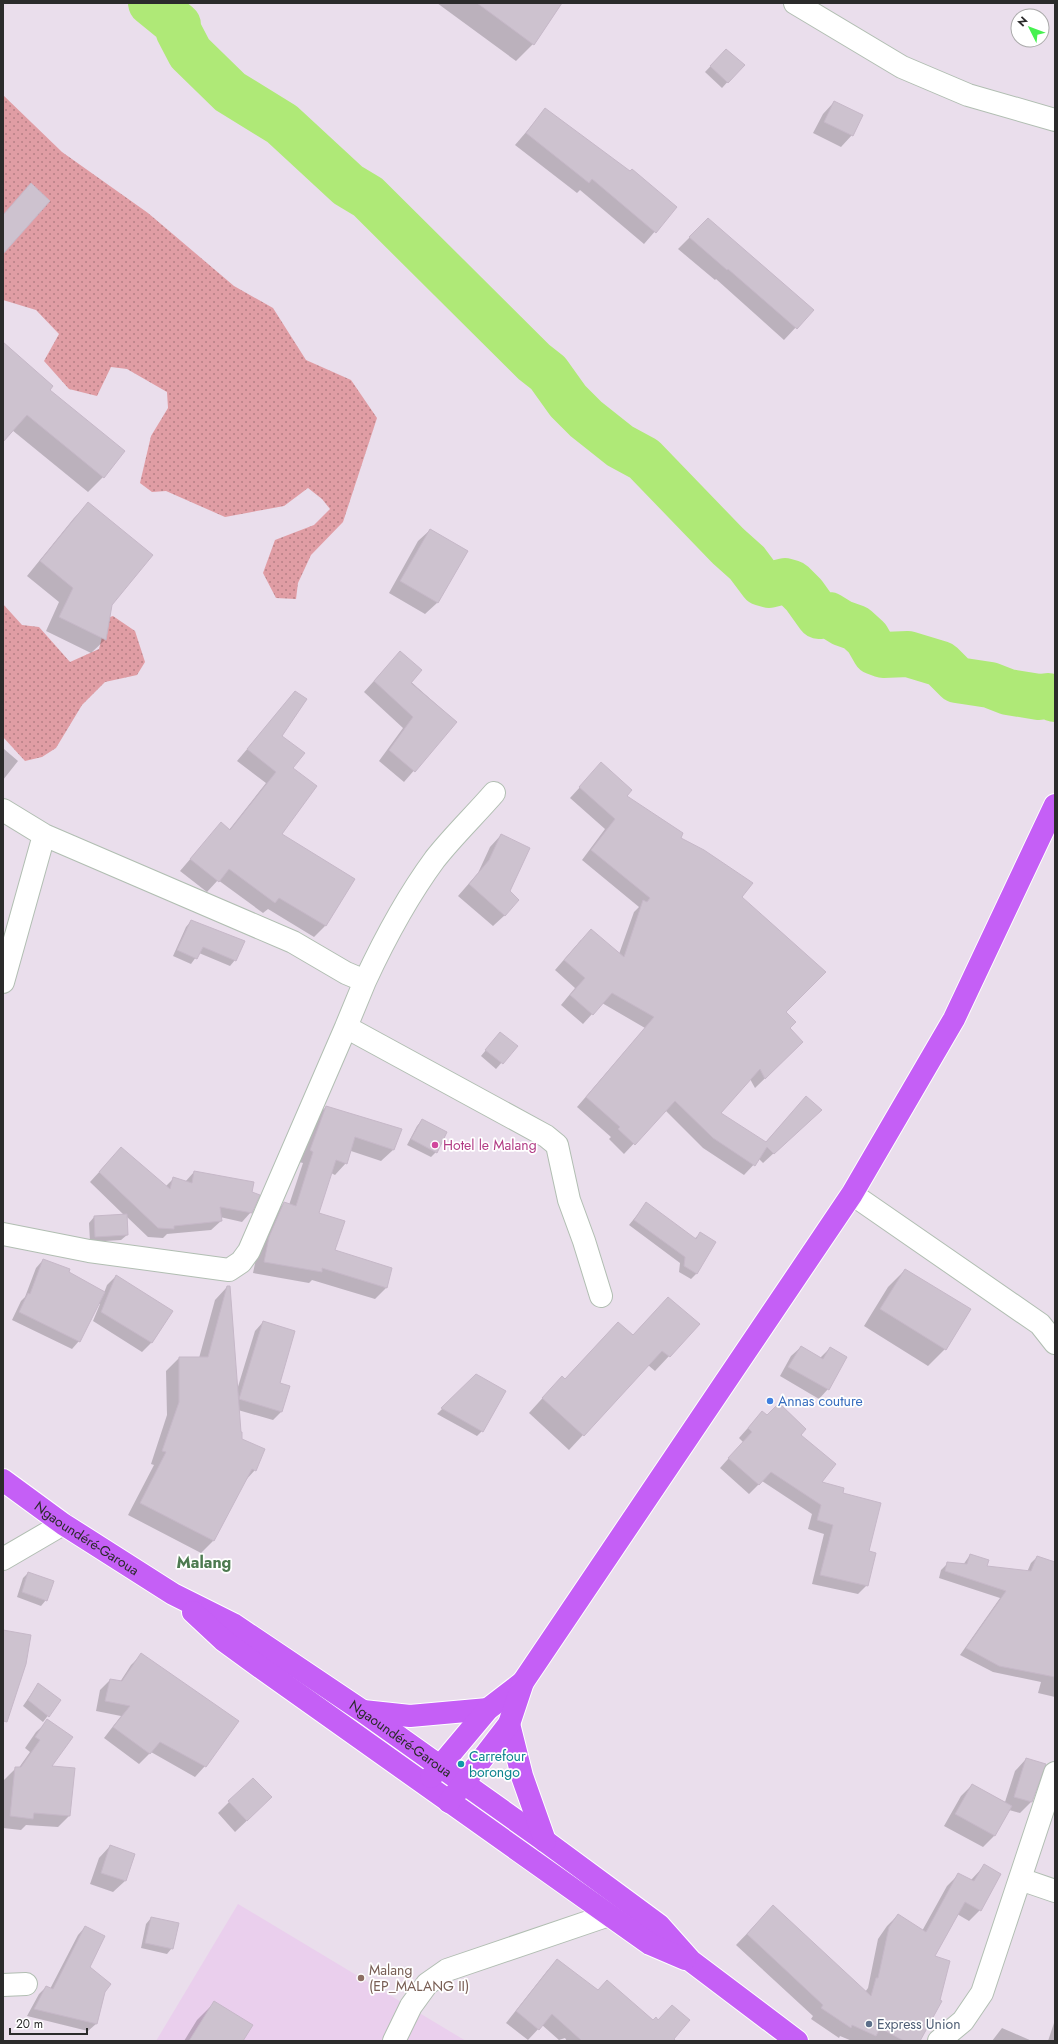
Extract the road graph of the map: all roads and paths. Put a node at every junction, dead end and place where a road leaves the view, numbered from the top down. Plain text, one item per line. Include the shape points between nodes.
1 (795, 3) edge
2 (1055, 120) edge
3 (494, 793) dead end
4 (1055, 805) edge
5 (3, 810) edge
6 (44, 835) junction
7 (365, 981) junction
8 (3, 982) edge
9 (346, 1027) junction
10 (852, 1194) junction
11 (3, 1234) edge
12 (600, 1296) dead end
13 (1055, 1343) edge
14 (3, 1480) edge
15 (63, 1524) junction
16 (3, 1559) edge
17 (173, 1594) junction
18 (523, 1682) junction
19 (488, 1709) junction
20 (361, 1710) junction
21 (509, 1724) junction
22 (439, 1765) junction
23 (1055, 1773) edge
24 (463, 1782) junction
25 (426, 1784) junction
26 (449, 1802) junction
27 (545, 1840) junction
28 (1020, 1879) junction
29 (1055, 1891) edge
30 (609, 1915) junction
31 (691, 1962) junction
32 (26, 1984) dead end
33 (3, 1985) edge
34 (394, 2041) edge
35 (798, 2041) edge
36 (940, 2041) edge

1 - 2 street via 902,67 968,95
3 - 7 street via 436,859 414,890 385,938
4 - 10 highway via 954,1019
5 - 6 street
6 - 7 street via 293,942 346,973
6 - 8 street
7 - 9 street
9 - 11 street via 248,1251 241,1262 229,1270 89,1252
9 - 12 street via 546,1136 557,1145 568,1200 584,1241
10 - 13 street via 1040,1324
10 - 18 highway
14 - 15 highway, Ngaoundéré-Garoua
15 - 16 street
15 - 17 highway, Ngaoundéré-Garoua
17 - 20 highway, Ngaoundéré-Garoua via 233,1624
17 - 25 highway, Ngaoundéré-Garoua via 223,1640
18 - 19 highway
18 - 21 highway
19 - 20 highway via 410,1716
19 - 22 highway
20 - 22 highway, Ngaoundéré-Garoua
21 - 24 highway
21 - 27 highway via 522,1776
22 - 24 highway, Ngaoundéré-Garoua
22 - 25 highway
23 - 28 street
24 - 26 highway
24 - 27 highway, Ngaoundéré-Garoua
25 - 26 highway, Ngaoundéré-Garoua
26 - 30 highway, Ngaoundéré-Garoua
27 - 31 highway, Ngaoundéré-Garoua via 659,1925
28 - 29 street
28 - 36 street via 982,1993 963,2021
30 - 31 highway, Ngaoundéré-Garoua via 650,1944
30 - 34 street via 447,1970 427,1984 411,2006
31 - 35 highway, Ngaoundéré-Garoua
32 - 33 street

